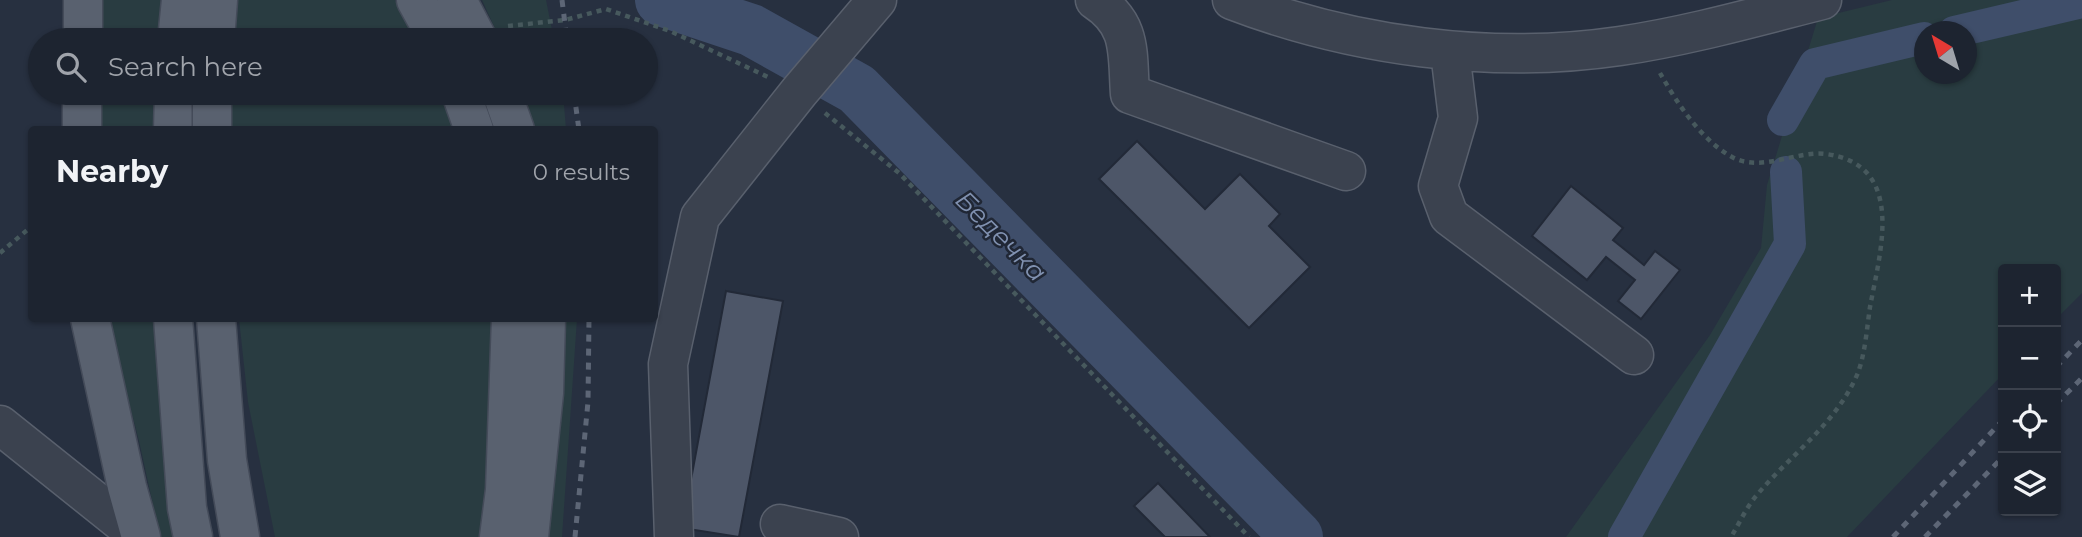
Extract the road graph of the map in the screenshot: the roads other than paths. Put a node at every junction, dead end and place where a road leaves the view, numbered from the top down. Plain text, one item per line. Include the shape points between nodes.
1 (181, 0) edge
2 (218, 0) edge
3 (1095, 0) edge
4 (1232, 0) edge
5 (1822, 0) edge
6 (868, 10) edge
7 (178, 28) edge
8 (216, 28) edge
9 (1450, 52) junction
10 (82, 105) edge
11 (174, 105) edge
12 (212, 105) edge
13 (465, 105) edge
14 (506, 105) edge
15 (82, 126) edge
16 (173, 126) edge
17 (212, 126) edge
18 (473, 126) edge
19 (514, 126) edge
20 (1346, 172) dead end
21 (91, 322) edge
22 (173, 322) edge
23 (216, 322) edge
24 (511, 322) edge
25 (547, 322) edge
26 (1634, 355) dead end
27 (0, 425) edge
28 (227, 460) junction
29 (780, 524) dead end
30 (140, 537) edge
31 (193, 537) edge
32 (240, 537) edge
33 (253, 537) edge
34 (499, 537) edge
35 (529, 537) edge
36 (674, 537) edge
37 (839, 537) edge

1 - 7 main road
2 - 8 main road
3 - 20 street via 1118,19 1124,32 1130,94
4 - 9 street via 1358,36
5 - 9 street via 1681,35 1596,49
6 - 36 street via 700,217 668,364
9 - 26 street via 1458,118 1438,186 1449,216
10 - 15 main road
11 - 16 main road
12 - 17 main road, bridge
13 - 18 main road
14 - 19 main road
21 - 30 main road
22 - 31 main road
23 - 28 main road
24 - 34 main road via 506,490
25 - 35 main road
27 - 30 street
28 - 32 main road
28 - 33 main road
29 - 37 street

